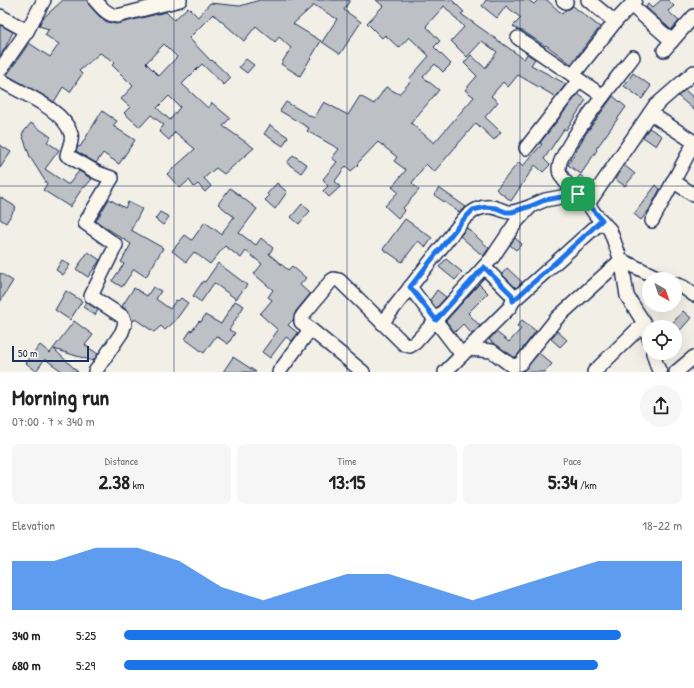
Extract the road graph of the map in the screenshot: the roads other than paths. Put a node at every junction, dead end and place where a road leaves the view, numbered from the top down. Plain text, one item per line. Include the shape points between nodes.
1 (44, 0) edge
2 (95, 0) edge
3 (180, 0) edge
4 (588, 0) edge
5 (633, 3) edge
6 (0, 16) edge
7 (694, 16) edge
8 (615, 22) junction
9 (27, 31) junction
10 (518, 38) dead end
11 (633, 57) dead end
12 (0, 70) edge
13 (693, 75) edge
14 (576, 78) junction
15 (0, 80) edge
16 (603, 96) junction
17 (650, 113) junction
18 (694, 142) edge
19 (526, 148) dead end
20 (673, 181) junction
21 (578, 194) junction
22 (694, 195) edge
23 (588, 204) junction
24 (531, 206) junction
25 (602, 220) junction
26 (652, 222) dead end
27 (621, 260) junction
28 (484, 267) junction
29 (646, 272) edge
30 (410, 287) junction
31 (682, 287) edge
32 (694, 295) edge
33 (513, 301) junction
34 (436, 320) junction
35 (642, 321) edge
36 (382, 323) junction
37 (642, 326) edge
38 (309, 328) junction
39 (465, 352) junction
40 (694, 357) edge
41 (655, 360) edge
42 (95, 372) edge
43 (279, 372) edge
44 (362, 372) edge
45 (445, 372) edge
46 (594, 372) edge
47 (660, 372) edge
48 (676, 372) edge

1 - 9 street
2 - 3 street via 106,12 117,16
4 - 8 street
5 - 7 street via 668,46
5 - 8 street
6 - 9 street
8 - 14 street
9 - 12 street
10 - 14 street
11 - 16 street
13 - 17 street
14 - 16 street
14 - 19 street
15 - 42 street via 44,104 64,120 72,135 67,155 112,178 85,223 116,245 91,296 124,317 125,323 122,332
16 - 21 street via 559,164 558,170 567,185
17 - 18 street
17 - 23 street
18 - 20 street
20 - 22 street
20 - 26 street
21 - 23 street
21 - 24 street via 545,200
23 - 25 street
24 - 28 street
24 - 30 street via 512,212 486,207 473,210
25 - 27 street via 610,230
25 - 33 street
27 - 29 street
27 - 35 street via 627,296
27 - 39 street via 557,318 517,366 512,366 492,351
28 - 33 street via 512,295
28 - 34 street
30 - 34 street
30 - 36 street
31 - 32 street
33 - 39 street
34 - 36 street via 410,346 404,344
34 - 39 street
36 - 38 street via 339,280 334,279 301,318 301,322
37 - 46 street
38 - 43 street via 308,335
38 - 44 street
39 - 45 street
40 - 48 street
41 - 47 street

